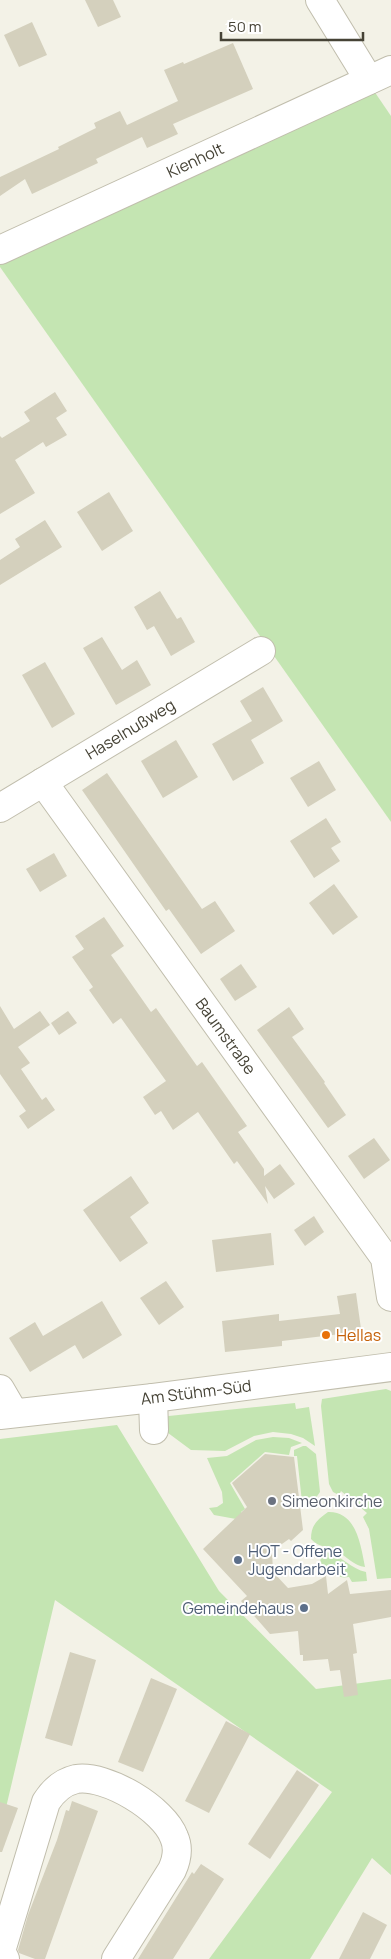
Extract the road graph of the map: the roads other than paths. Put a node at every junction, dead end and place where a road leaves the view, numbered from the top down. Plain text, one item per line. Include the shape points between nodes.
1 (320, 0) edge
2 (380, 75) edge
3 (0, 250) edge
4 (261, 651) dead end
5 (43, 782) junction
6 (0, 808) edge
7 (391, 1297) edge
8 (391, 1367) edge
9 (0, 1389) edge
10 (153, 1398) junction
11 (7, 1414) edge
12 (154, 1430) dead end
13 (4, 1959) edge
14 (116, 1959) edge

1 - 2 street
2 - 3 street, Kienholt
4 - 5 street, Haselnußweg
5 - 6 street, Haselnußweg
5 - 7 street, Baumstraße via 385,1258
8 - 10 street, Am Stühm-Süd
9 - 11 street
10 - 11 street, Am Stühm-Süd
10 - 12 street
13 - 14 street via 1,1951 46,1802 63,1784 85,1779 98,1780 127,1793 155,1812 169,1826 177,1847 172,1870

